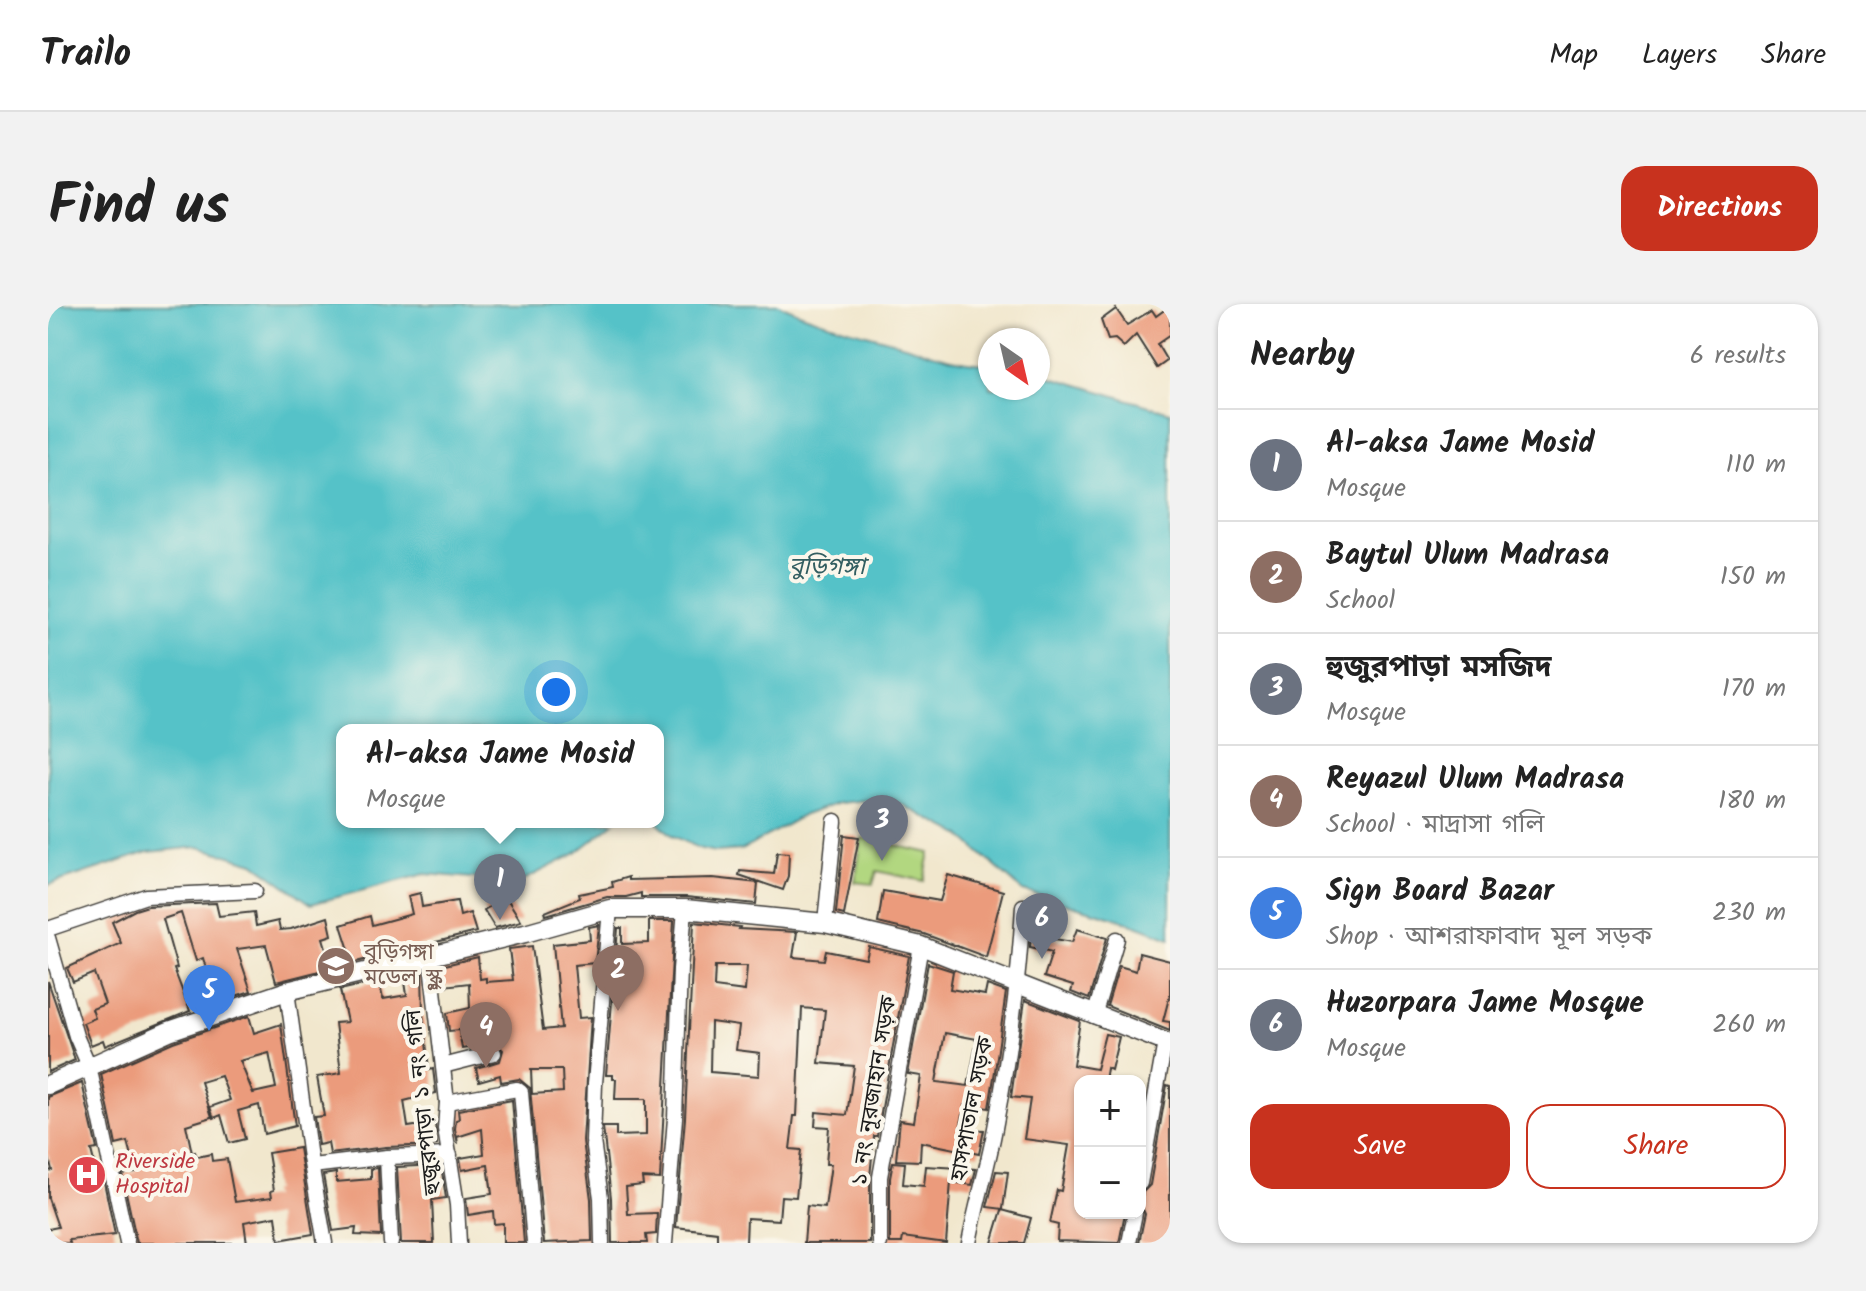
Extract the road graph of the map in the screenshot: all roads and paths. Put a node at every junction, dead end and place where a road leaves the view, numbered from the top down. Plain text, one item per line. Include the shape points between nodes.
1 (835, 821) dead end
2 (255, 891) dead end
3 (1023, 906) dead end
4 (610, 909) junction
5 (685, 909) junction
6 (825, 923) junction
7 (48, 929) edge
8 (48, 938) edge
9 (1117, 939) dead end
10 (921, 946) junction
11 (430, 956) junction
12 (1019, 983) junction
13 (287, 991) junction
14 (1094, 1016) junction
15 (1168, 1043) edge
16 (494, 1053) dead end
17 (89, 1066) junction
18 (443, 1066) junction
19 (48, 1085) edge
20 (447, 1102) junction
21 (1146, 1153) edge
22 (450, 1155) junction
23 (387, 1157) junction
24 (312, 1166) junction
25 (1134, 1219) edge
26 (127, 1243) edge
27 (325, 1243) edge
28 (391, 1243) edge
29 (459, 1243) edge
30 (534, 1243) edge
31 (602, 1243) edge
32 (665, 1243) edge
33 (880, 1243) edge
34 (969, 1243) edge
35 (1129, 1243) edge

1 - 6 street
2 - 7 street via 146,896
3 - 12 street, হাসপাতাল সড়ক
4 - 5 street
4 - 11 street
4 - 31 street via 593,1141
5 - 6 street
5 - 32 street
6 - 10 street
8 - 17 street
9 - 14 street
10 - 12 street
10 - 33 street, ১ নং নূরজাহান সড়ক via 880,1177
11 - 13 street
11 - 18 street, হুজুরপাড়া ১ নং গলি
12 - 14 street
12 - 34 street, হাসপাতাল সড়ক via 995,1130
13 - 17 street via 169,1031
13 - 24 street
14 - 15 street
15 - 21 street
16 - 18 street
17 - 19 street
17 - 26 street
18 - 20 street, হুজুরপাড়া ১ নং গলি
20 - 22 street, হুজুরপাড়া ১ নং গলি
20 - 30 street via 521,1092
22 - 23 street
22 - 29 street, হুজুরপাড়া ১ নং গলি
23 - 24 street
23 - 28 street
24 - 27 street
25 - 35 street

